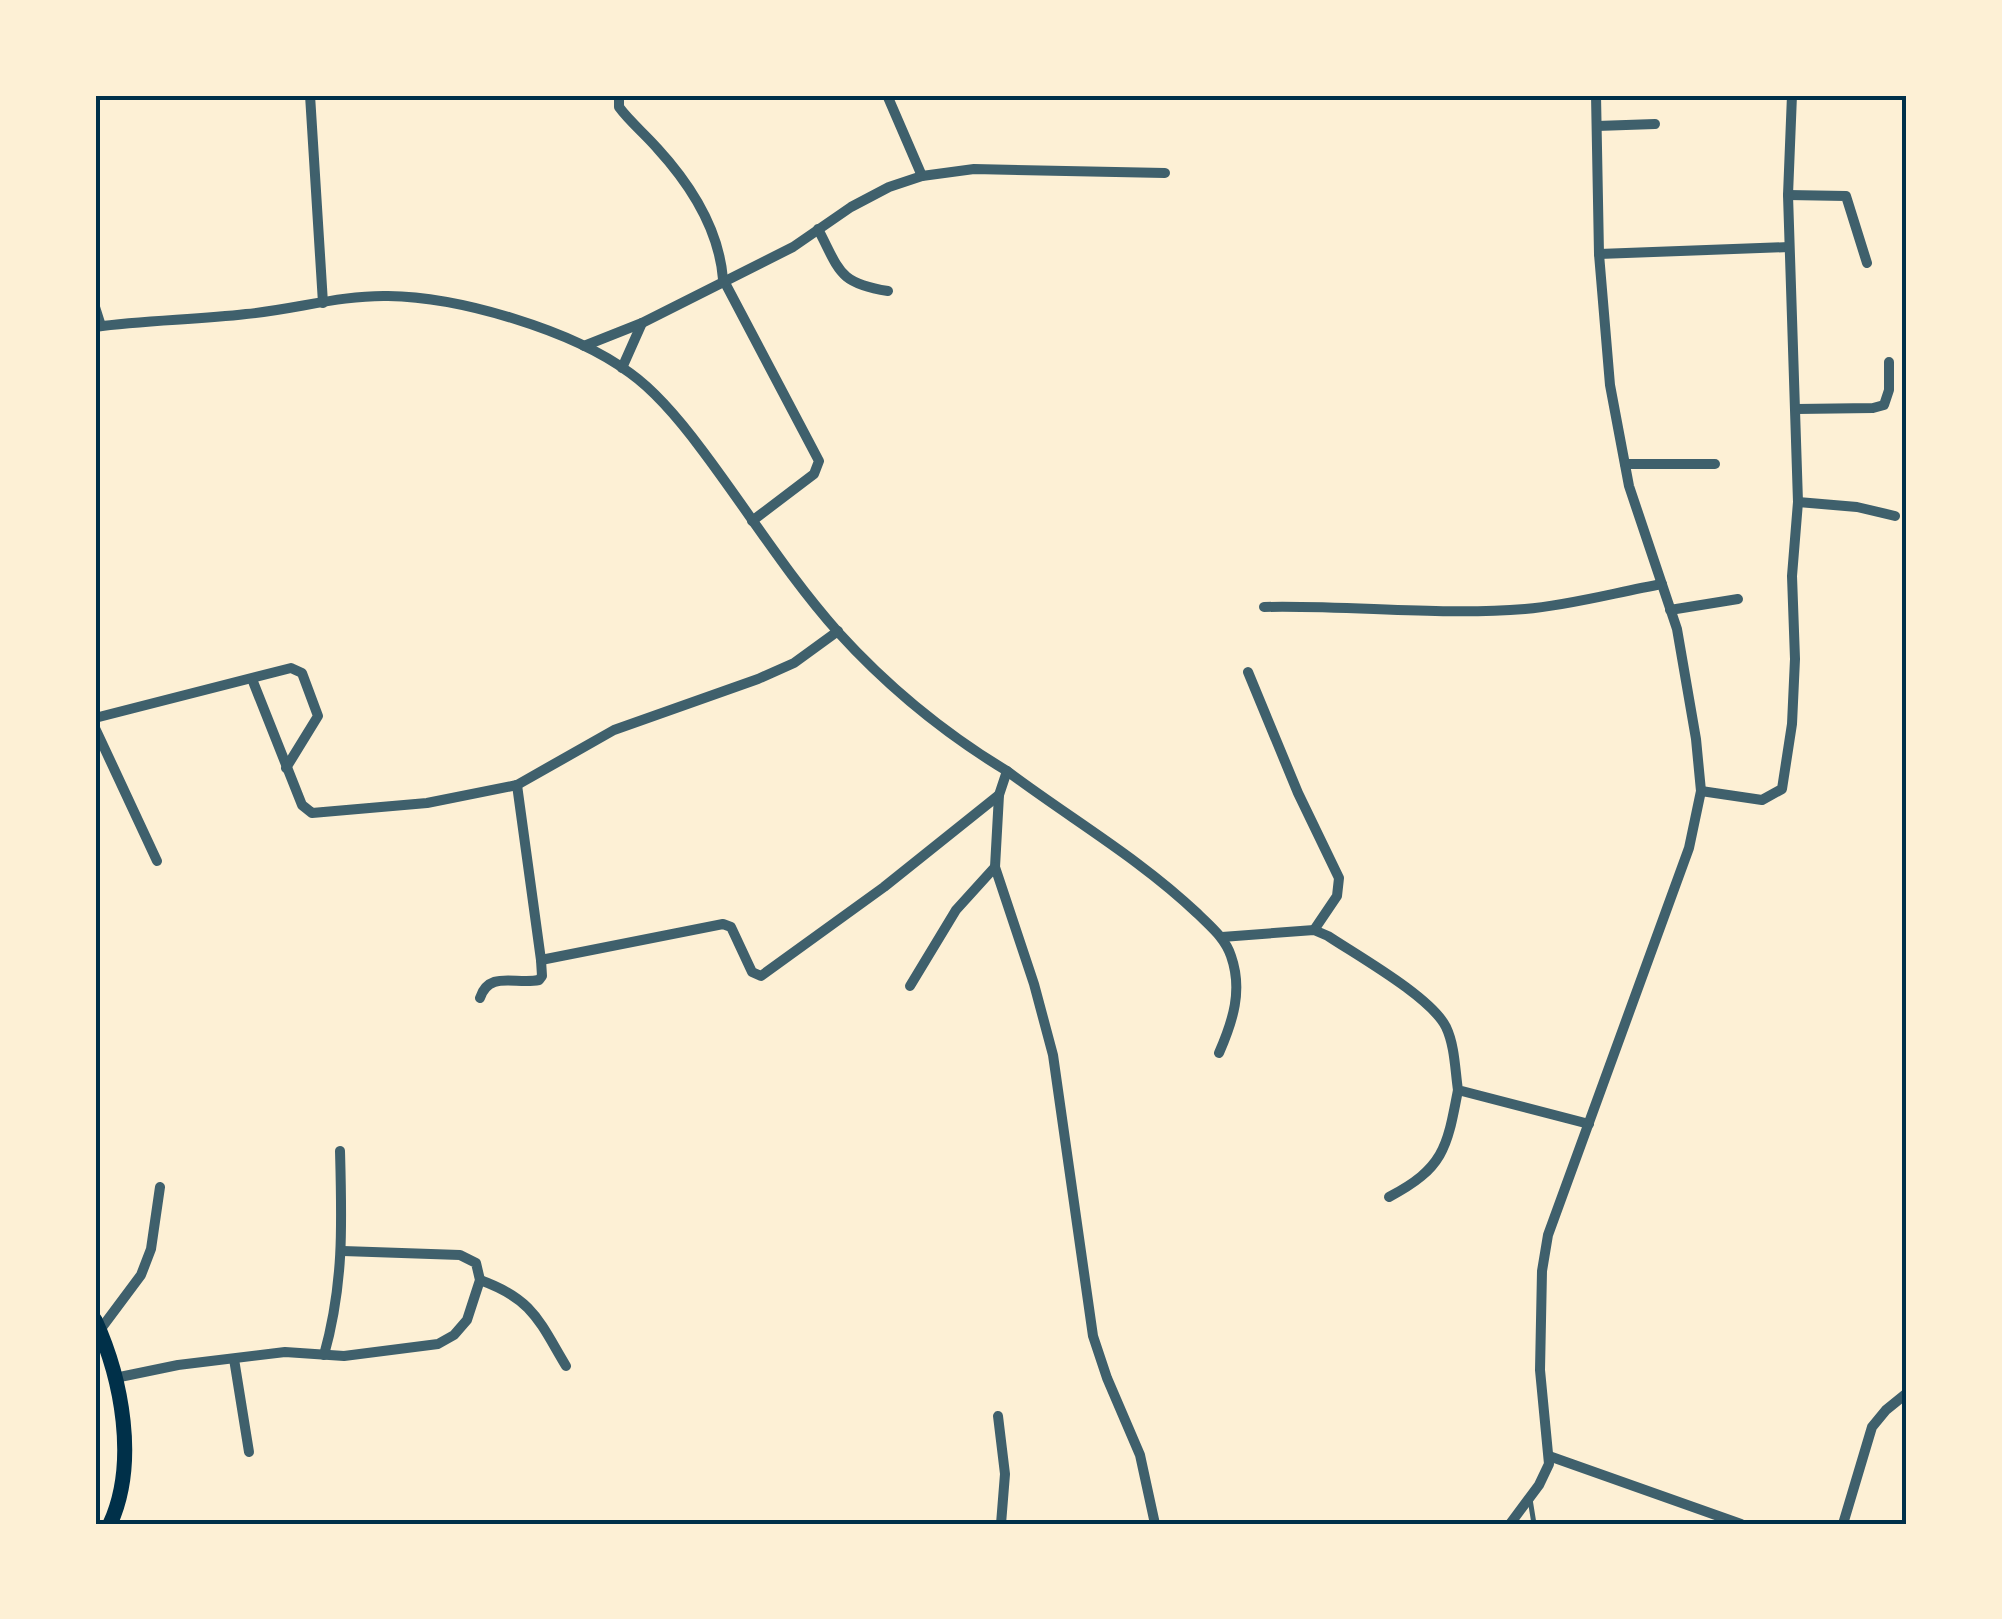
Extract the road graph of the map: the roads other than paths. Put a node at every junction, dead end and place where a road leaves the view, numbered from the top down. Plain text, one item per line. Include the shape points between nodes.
1 (310, 95) edge
2 (619, 95) edge
3 (887, 95) edge
4 (1596, 95) edge
5 (1792, 95) edge
6 (1655, 124) dead end
7 (1596, 126) junction
8 (1164, 173) dead end
9 (922, 176) junction
10 (1788, 195) junction
11 (818, 230) junction
12 (1789, 247) junction
13 (1599, 254) junction
14 (1867, 263) dead end
15 (723, 279) junction
16 (888, 291) dead end
17 (323, 303) junction
18 (95, 307) edge
19 (642, 323) junction
20 (98, 326) edge
21 (584, 346) junction
22 (1889, 362) dead end
23 (622, 368) junction
24 (1797, 409) junction
25 (1625, 464) junction
26 (1715, 464) dead end
27 (1798, 502) junction
28 (1895, 516) dead end
29 (752, 521) junction
30 (1662, 584) junction
31 (1738, 599) dead end
32 (1264, 607) dead end
33 (1670, 610) junction
34 (838, 632) junction
35 (1248, 672) dead end
36 (252, 678) junction
37 (95, 718) edge
38 (95, 728) edge
39 (286, 768) junction
40 (1006, 771) junction
41 (517, 785) junction
42 (1701, 791) junction
43 (1000, 795) junction
44 (157, 861) dead end
45 (995, 867) junction
46 (1314, 930) junction
47 (1222, 938) junction
48 (541, 960) junction
49 (910, 986) dead end
50 (480, 998) dead end
51 (1218, 1052) dead end
52 (1458, 1090) junction
53 (1589, 1124) junction
54 (340, 1151) dead end
55 (160, 1187) dead end
56 (1389, 1197) dead end
57 (343, 1251) junction
58 (480, 1280) junction
59 (98, 1325) edge
60 (324, 1354) junction
61 (234, 1359) junction
62 (566, 1366) dead end
63 (115, 1378) junction
64 (1907, 1393) edge
65 (998, 1416) dead end
66 (249, 1452) dead end
67 (1550, 1456) junction
68 (1529, 1496) junction
69 (110, 1524) edge
70 (1001, 1524) edge
71 (1154, 1524) edge
72 (1510, 1524) edge
73 (1534, 1524) edge
74 (1741, 1524) edge
75 (1842, 1524) edge

1 - 17 street
2 - 15 street via 620,107 681,178 707,221
3 - 9 street
4 - 7 street
5 - 10 street
6 - 7 street
7 - 13 street
8 - 9 street via 974,170
9 - 11 street via 876,194
10 - 12 street
10 - 14 street via 1846,196
11 - 15 street
11 - 16 street via 845,278
12 - 13 street
12 - 24 street
13 - 25 street via 1610,385
15 - 19 street
15 - 29 street via 819,461 814,474
17 - 20 street
17 - 21 street via 420,298 528,324
18 - 20 street
19 - 21 street
19 - 23 street
21 - 23 street
22 - 24 street via 1884,405
23 - 29 street via 682,425
24 - 27 street
25 - 26 street
25 - 30 street
27 - 28 street
27 - 42 street via 1792,724 1782,788 1762,800
29 - 34 street
30 - 32 street via 1530,609
30 - 33 street
31 - 33 street
33 - 42 street
34 - 40 street via 912,704
34 - 41 street via 794,664 614,730
35 - 46 street via 1340,878 1337,896
36 - 37 street
36 - 39 street
36 - 39 street via 297,669 318,711
38 - 44 street
39 - 41 street via 312,813 427,803
40 - 43 street
40 - 47 street via 1133,857
41 - 48 street
42 - 53 street via 1689,848
43 - 45 street
43 - 48 street via 764,976 752,972 731,927 722,924
45 - 49 street via 956,910
45 - 71 street via 1053,1056 1093,1336 1140,1455
46 - 47 street
46 - 52 street via 1441,1018
47 - 51 street via 1237,991
48 - 50 street via 539,980 491,982
52 - 53 street
52 - 56 street via 1432,1169
53 - 67 street via 1548,1235 1542,1271 1540,1370
54 - 57 street
55 - 59 street via 142,1275
57 - 58 street via 466,1255
57 - 60 street
58 - 60 street via 467,1320 446,1341
58 - 62 street via 523,1301
59 - 63 main road
60 - 61 street
61 - 63 street
61 - 66 street
63 - 69 main road via 124,1455 121,1495
64 - 75 street via 1872,1427
65 - 70 street via 1006,1474
67 - 68 street
67 - 74 street
68 - 72 street
68 - 73 lane

